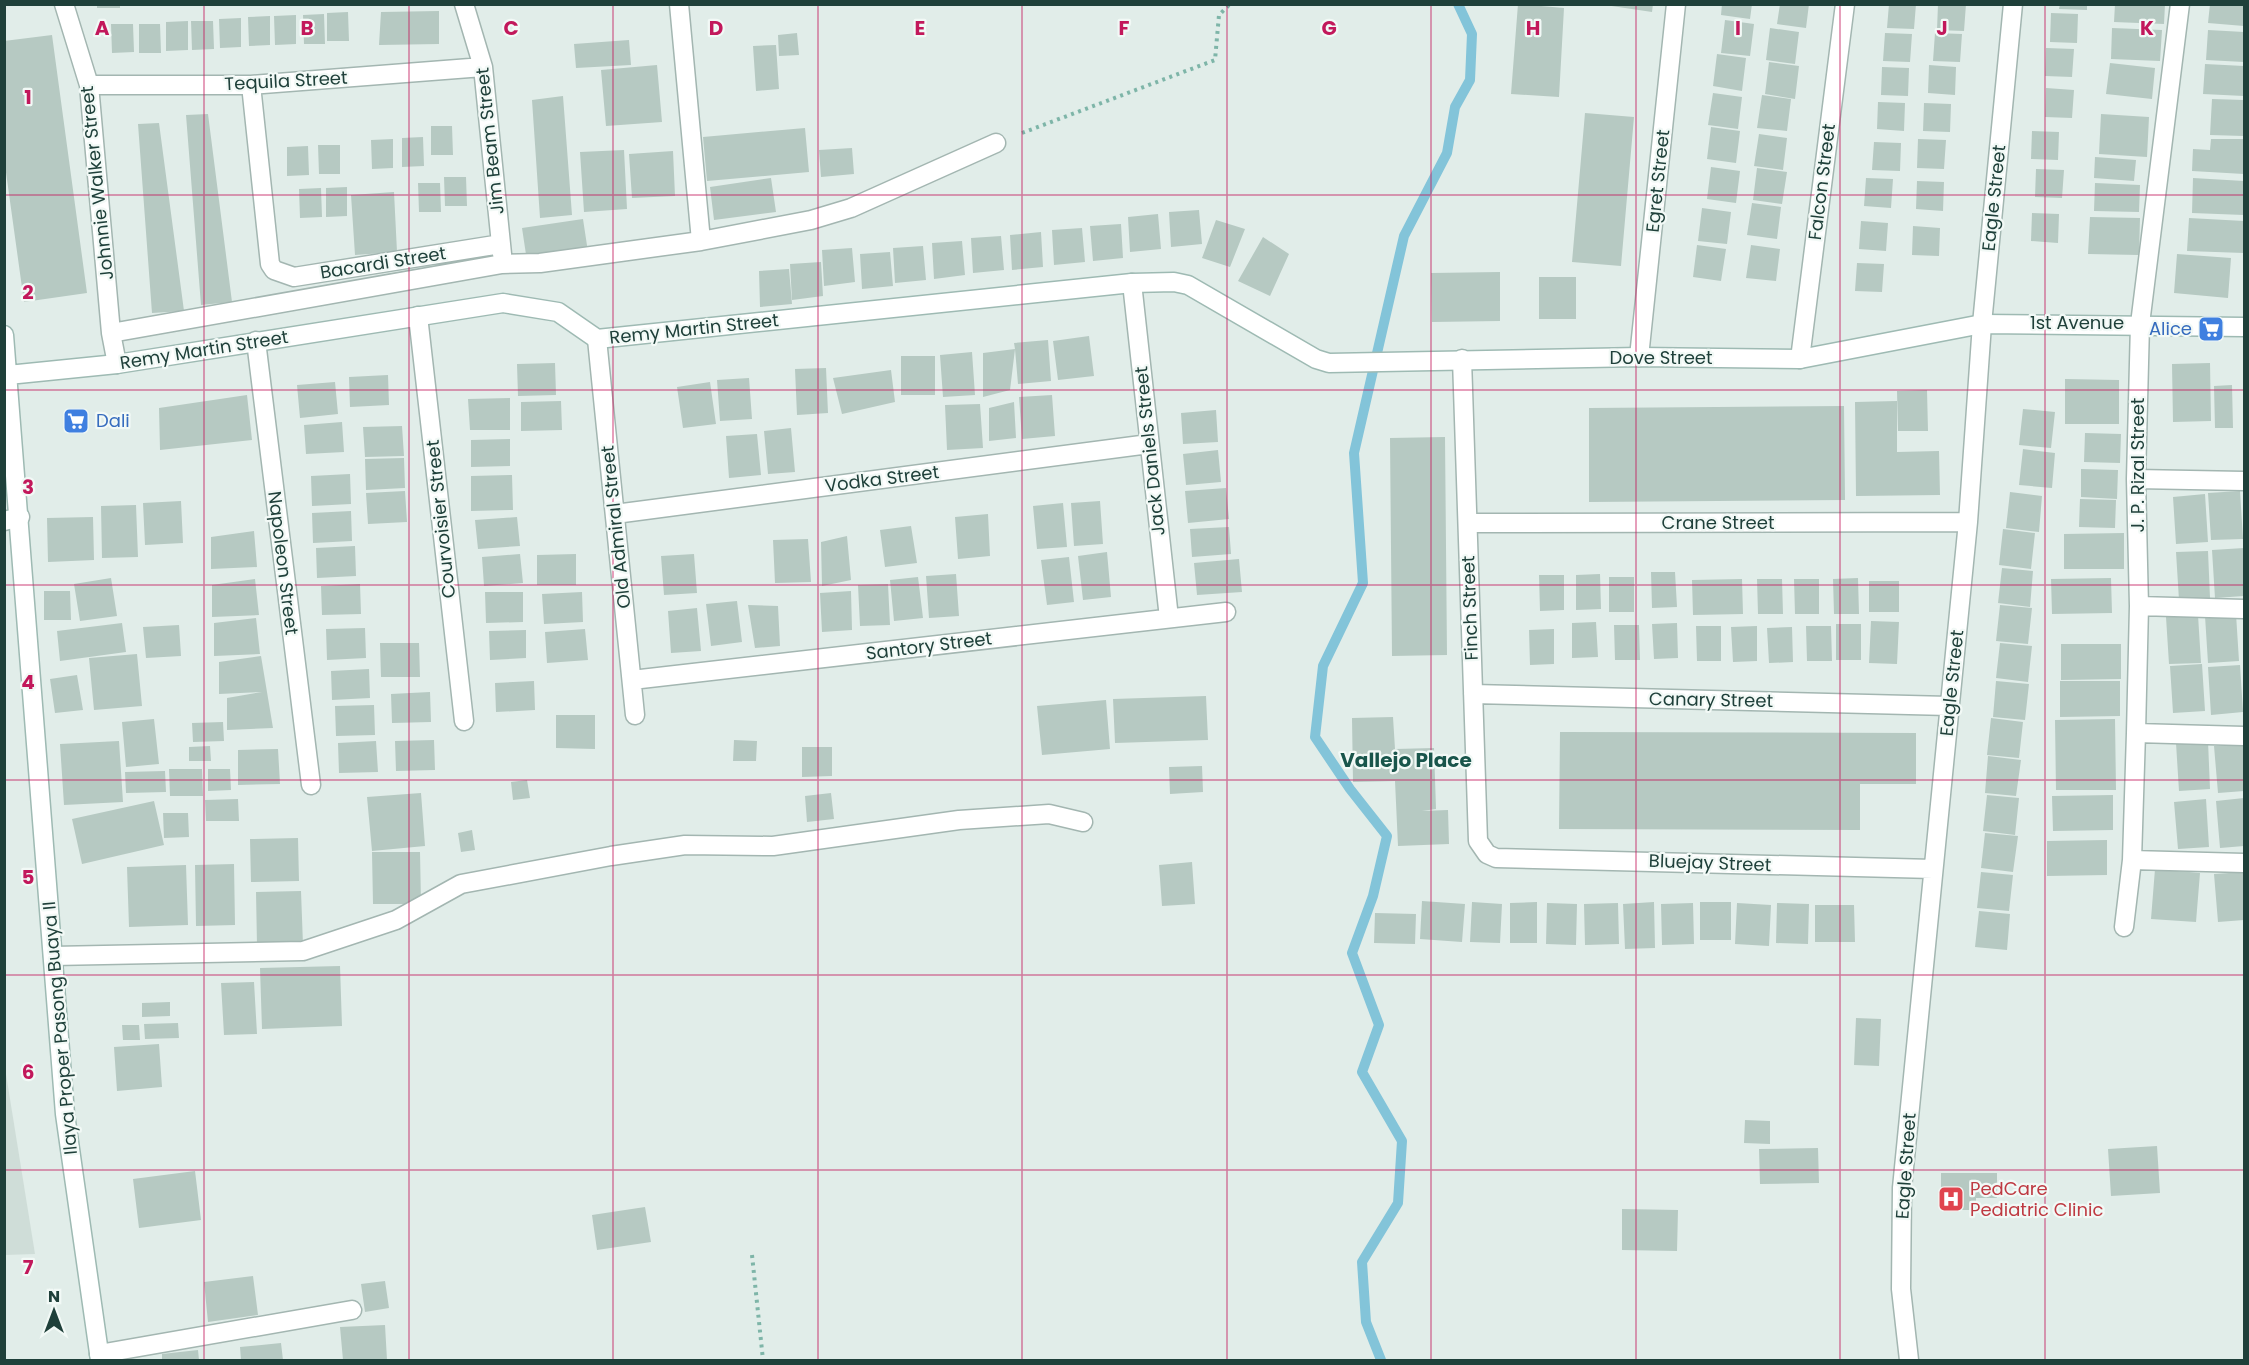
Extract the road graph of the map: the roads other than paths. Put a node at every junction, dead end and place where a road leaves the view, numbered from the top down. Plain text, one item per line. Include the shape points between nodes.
1 (64, 4) edge
2 (464, 4) edge
3 (679, 4) edge
4 (1676, 4) edge
5 (1845, 4) edge
6 (2013, 4) edge
7 (2180, 4) edge
8 (483, 66) junction
9 (89, 85) junction
10 (251, 85) junction
11 (996, 143) road end
12 (701, 241) junction
13 (501, 244) junction
14 (502, 264) junction
15 (1132, 283) junction
16 (418, 316) junction
17 (1982, 324) junction
18 (2140, 324) junction
19 (2244, 327) edge
20 (111, 333) junction
21 (4, 334) edge
22 (597, 339) junction
23 (256, 341) junction
24 (1639, 357) junction
25 (1462, 359) junction
26 (1800, 359) junction
27 (1336, 362) joint
28 (117, 364) junction
29 (8, 375) junction
30 (1149, 444) junction
31 (2136, 479) junction
32 (2244, 481) edge
33 (615, 514) junction
34 (12, 519) edge
35 (1968, 522) junction
36 (1468, 524) junction
37 (2139, 606) junction
38 (2244, 609) edge
39 (1226, 612) dead end
40 (1169, 618) junction
41 (632, 680) junction
42 (1473, 693) junction
43 (1949, 706) junction
44 (635, 715) dead end
45 (464, 721) dead end
46 (2136, 734) junction
47 (2244, 736) edge
48 (311, 785) dead end
49 (1083, 822) dead end
50 (1487, 855) joint
51 (2132, 860) junction
52 (2244, 862) edge
53 (1933, 869) junction
54 (2124, 927) dead end
55 (53, 956) junction
56 (352, 1310) dead end
57 (100, 1357) edge
58 (1909, 1360) edge

1 - 9 street, Johnnie Walker Street
2 - 8 street, Jim Beam Street
3 - 12 street
4 - 24 street, Egret Street
5 - 26 street, Falcon Street
6 - 17 street, Eagle Street
7 - 18 street, J. P. Rizal Street
8 - 10 street, Tequila Street
8 - 13 street, Jim Beam Street
9 - 10 street, Tequila Street
9 - 20 street, Johnnie Walker Street
10 - 13 street, Bacardi Street via 270,264 274,270 294,277
11 - 12 street via 851,208 770,230
12 - 14 street via 540,263
13 - 14 street, Jim Beam Street
14 - 20 street
15 - 22 street, Remy Martin Street
15 - 27 street, Remy Martin Street via 1188,285 1316,359
15 - 30 street, Jack Daniels Street
16 - 22 street, Remy Martin Street via 503,303 558,312
16 - 23 street, Remy Martin Street
16 - 45 street, Courvoisier Street
17 - 18 street, 1st Avenue
17 - 26 street, Dove Street
17 - 35 street, Eagle Street
18 - 19 street, 1st Avenue
18 - 31 street, J. P. Rizal Street
20 - 28 street, Johnnie Walker Street
21 - 29 street, Ilaya Proper Pasong Buaya II
22 - 33 street, Old Admiral Street
23 - 28 street, Remy Martin Street
23 - 48 street, Napoleon Street
24 - 25 street, Dove Street
24 - 26 street, Dove Street
25 - 27 street, Dove Street
25 - 36 street, Finch Street
28 - 29 street, Remy Martin Street
29 - 34 street, Ilaya Proper Pasong Buaya II
30 - 33 street, Vodka Street
30 - 40 street, Jack Daniels Street
31 - 32 street
31 - 37 street, J. P. Rizal Street
33 - 41 street, Old Admiral Street
34 - 55 street, Ilaya Proper Pasong Buaya II
35 - 36 street, Crane Street
35 - 43 street, Eagle Street
36 - 42 street, Finch Street
37 - 38 street
37 - 46 street, J. P. Rizal Street
39 - 40 street, Santory Street
40 - 41 street, Santory Street
41 - 44 street, Old Admiral Street
42 - 43 street, Canary Street
42 - 50 street, Finch Street via 1478,841
43 - 53 street, Eagle Street
46 - 47 street
46 - 51 street, J. P. Rizal Street
49 - 55 street via 1049,814 959,820 773,846 685,845 461,884 396,920 303,951
50 - 53 street, Bluejay Street
51 - 52 street
51 - 54 street, J. P. Rizal Street
53 - 58 street, Eagle Street via 1902,1188 1901,1289
55 - 57 street, Ilaya Proper Pasong Buaya II via 65,1113
56 - 57 street

